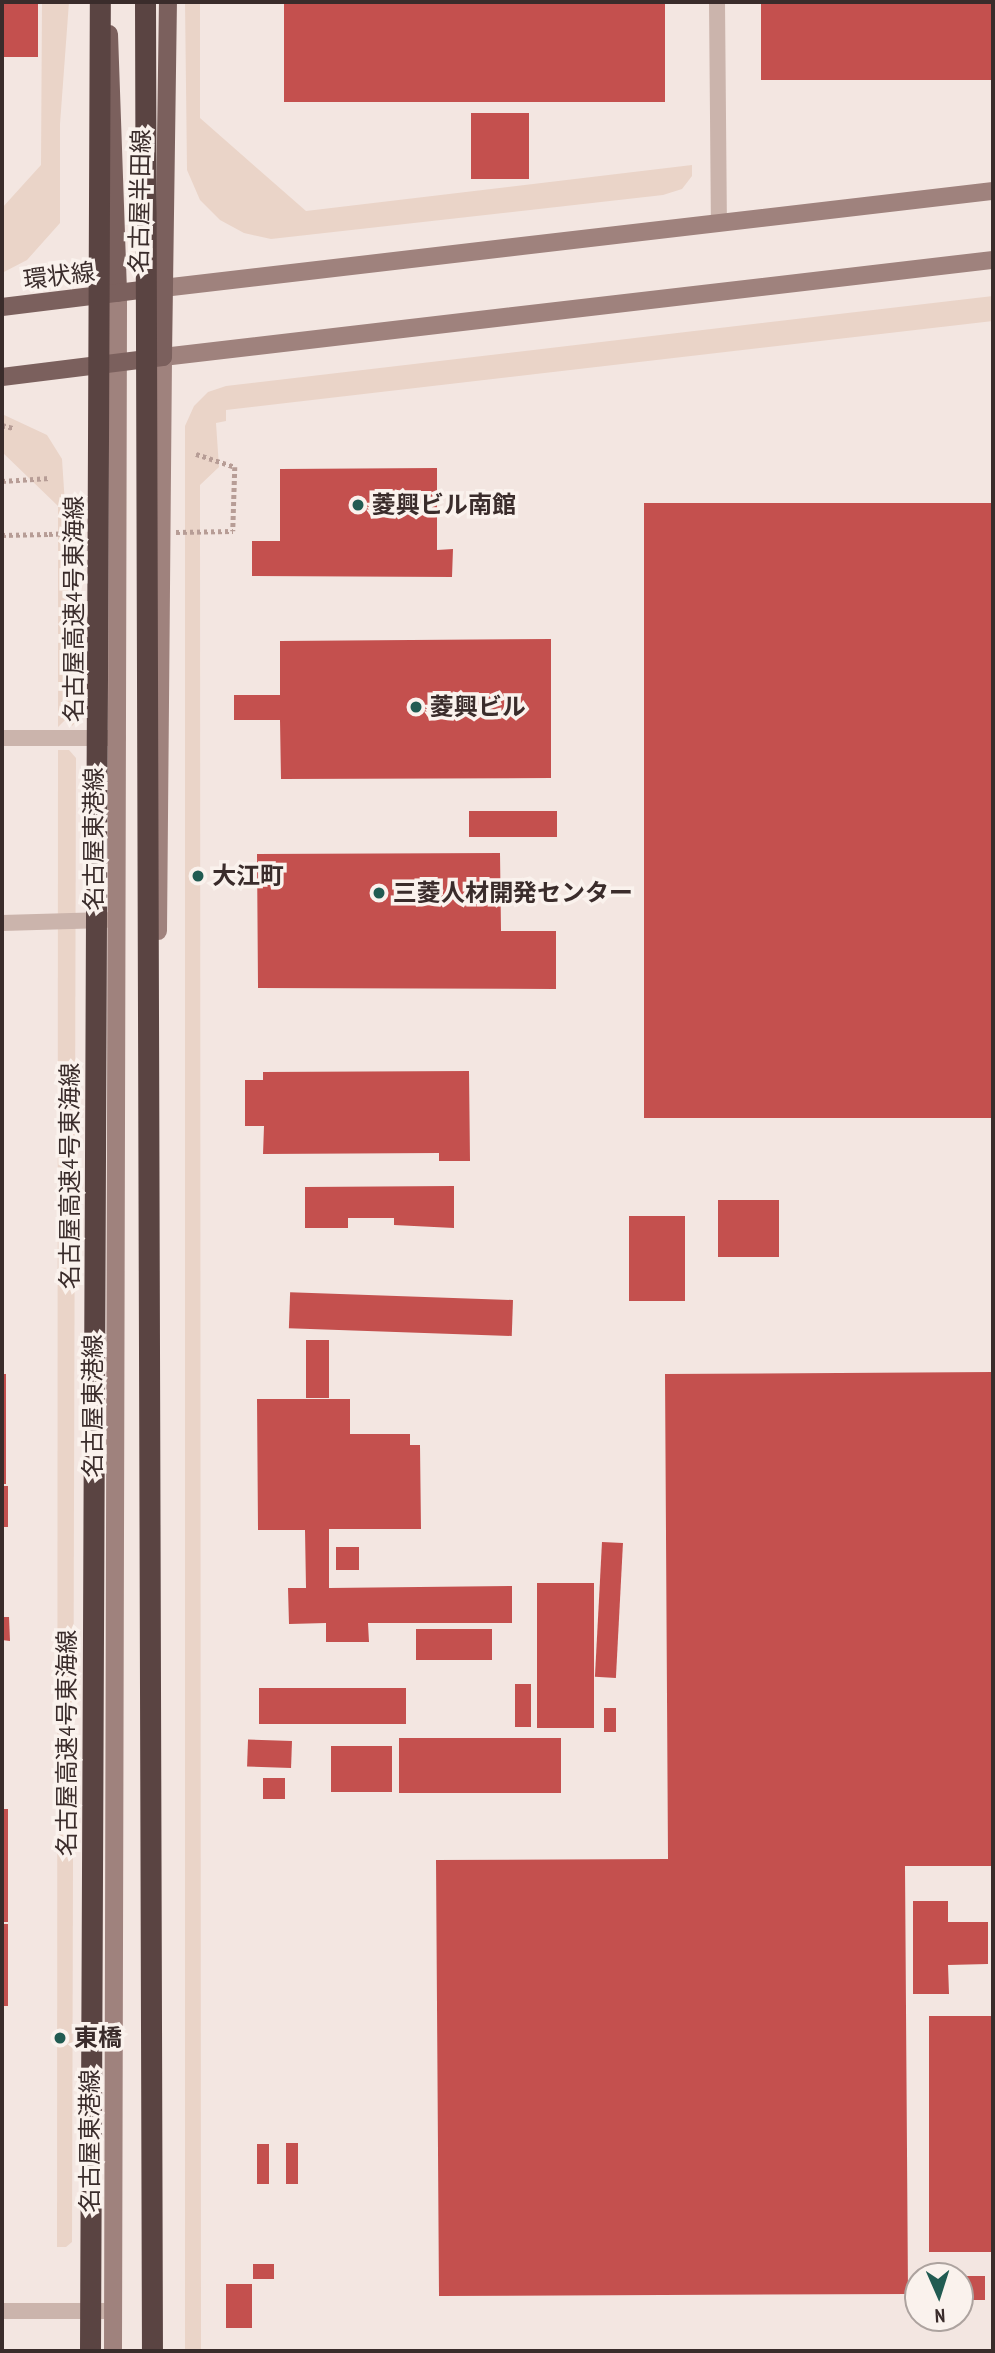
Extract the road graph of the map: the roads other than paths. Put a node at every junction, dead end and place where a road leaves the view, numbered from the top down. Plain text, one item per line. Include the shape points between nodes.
1 (100, 2) edge
2 (108, 2) edge
3 (145, 2) edge
4 (168, 2) edge
5 (718, 2) edge
6 (993, 191) edge
7 (719, 223) junction
8 (993, 260) edge
9 (163, 288) junction
10 (118, 293) junction
11 (2, 307) edge
12 (163, 357) junction
13 (118, 362) junction
14 (2, 377) edge
15 (2, 738) edge
16 (118, 738) junction
17 (119, 919) junction
18 (2, 923) edge
19 (2, 2311) edge
20 (114, 2311) junction
21 (90, 2351) edge
22 (113, 2351) edge
23 (143, 2351) edge
24 (152, 2351) edge

1 - 21 highway, 名古屋高速4号東海線, bridge
2 - 10 main road, 名古屋半田線
3 - 24 highway, bridge
4 - 9 main road, 名古屋半田線
5 - 7 lane
6 - 7 main road
7 - 9 main road
8 - 12 main road
9 - 10 main road, 環状線
9 - 12 main road, 名古屋半田線
10 - 11 main road, 環状線
10 - 13 main road, 名古屋東港線
12 - 13 main road
12 - 23 main road
13 - 14 main road
13 - 16 main road, 名古屋東港線
15 - 16 lane
16 - 17 main road, 名古屋東港線
17 - 18 lane
17 - 20 main road, 名古屋東港線
19 - 20 lane
20 - 22 main road, 名古屋東港線

